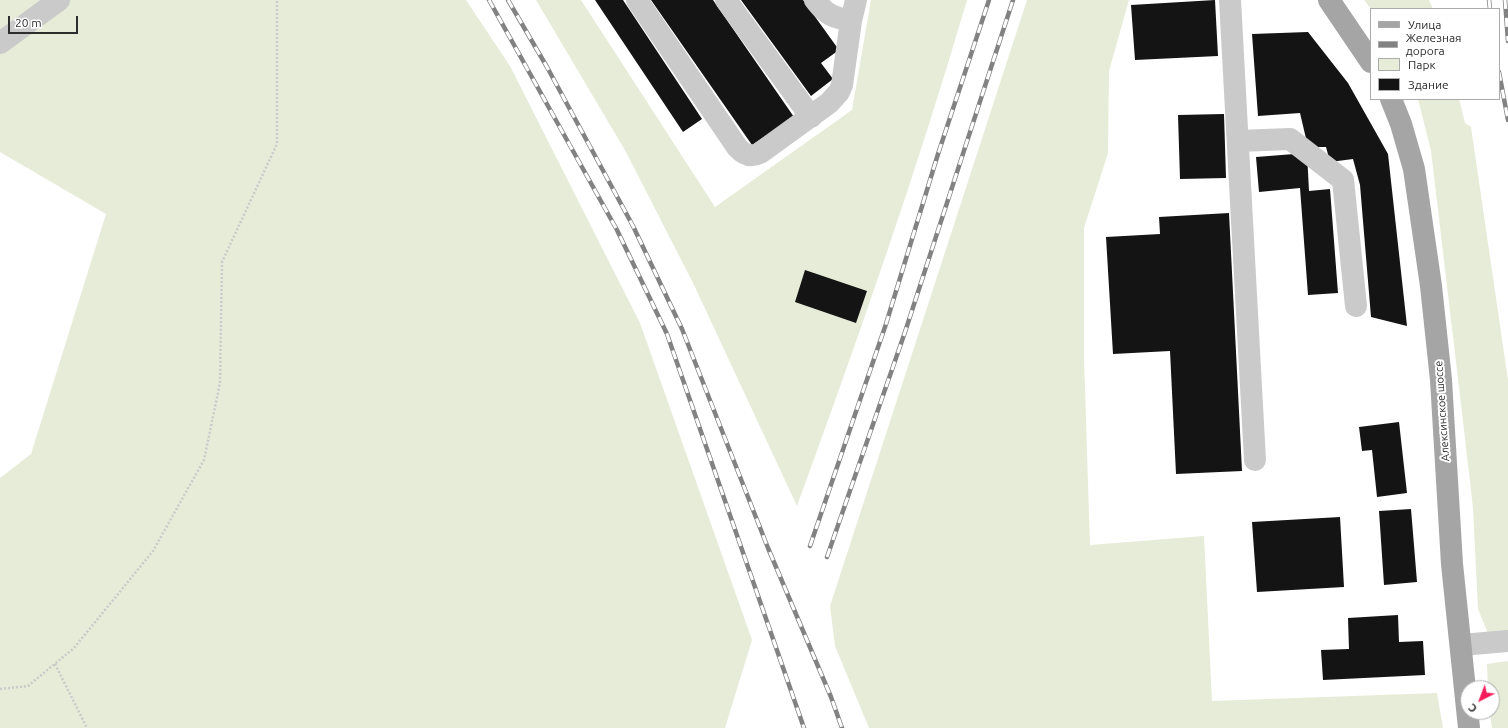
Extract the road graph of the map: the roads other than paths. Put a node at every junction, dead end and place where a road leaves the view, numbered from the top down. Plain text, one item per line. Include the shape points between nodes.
1 (59, 0) edge
2 (637, 0) edge
3 (726, 0) edge
4 (815, 0) edge
5 (856, 0) edge
6 (1230, 0) edge
7 (1329, 0) edge
8 (851, 21) junction
9 (0, 43) edge
10 (1370, 61) edge
11 (1391, 100) edge
12 (811, 117) junction
13 (1238, 141) junction
14 (1356, 306) dead end
15 (1255, 460) dead end
16 (1508, 642) edge
17 (1461, 646) junction
18 (1470, 728) edge

1 - 9 street
2 - 12 street via 743,154 752,156 760,153
3 - 12 street
4 - 8 street via 827,14
5 - 8 street
6 - 13 street
7 - 10 main road
8 - 12 street via 842,86 835,98
11 - 17 main road, Алексинское шоссе via 1414,169 1431,286 1441,380 1452,564
13 - 14 street via 1290,139 1343,180
13 - 15 street
16 - 17 street
17 - 18 main road, Алексинское шоссе

